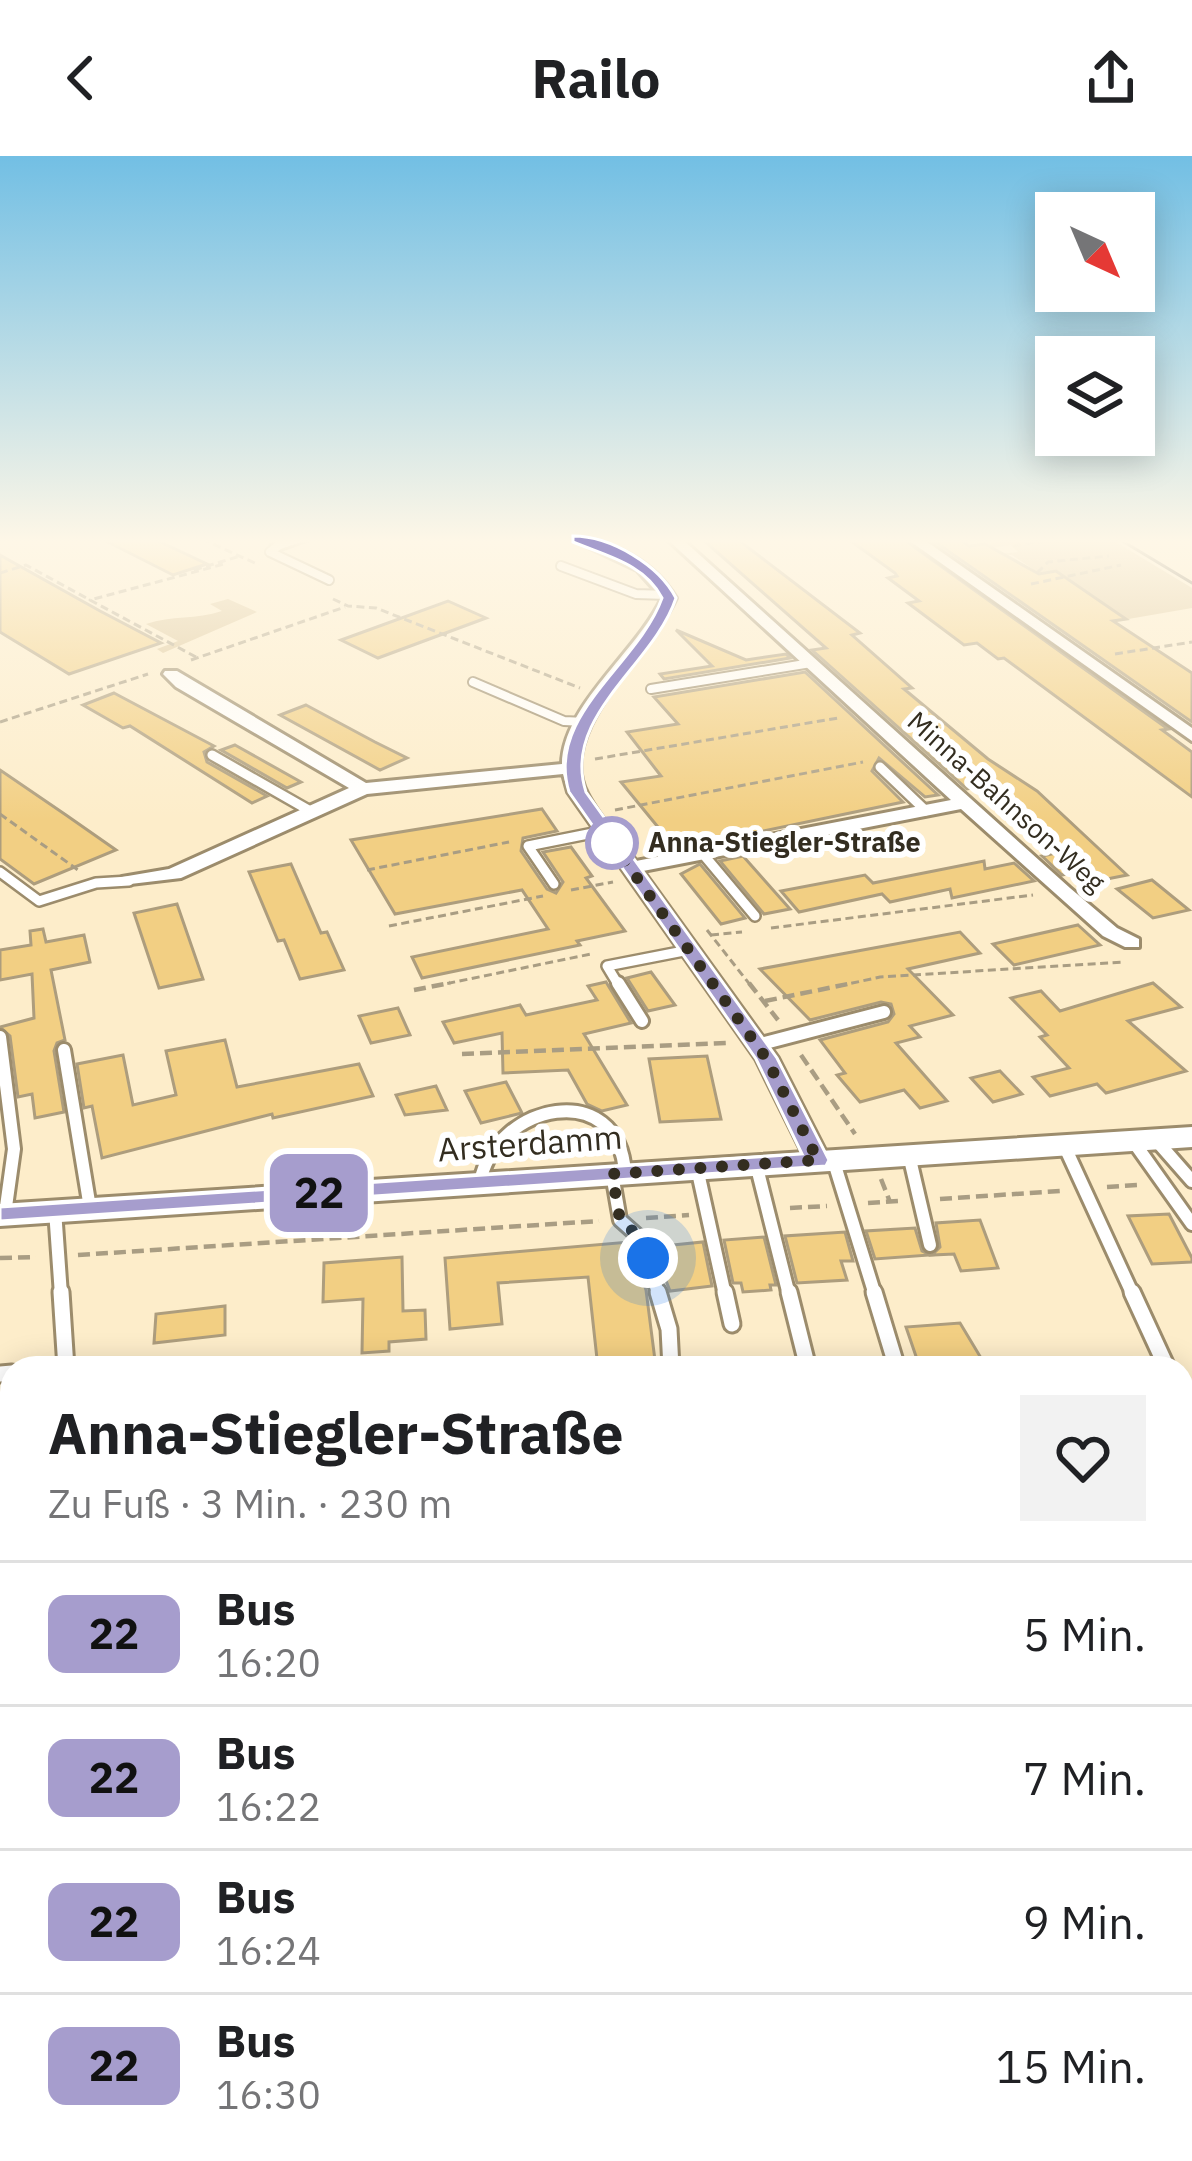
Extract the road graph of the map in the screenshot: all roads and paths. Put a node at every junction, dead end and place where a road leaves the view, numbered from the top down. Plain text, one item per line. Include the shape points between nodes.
1 (151, 633) edge
2 (269, 633) edge
3 (439, 633) edge
4 (653, 633) edge
5 (778, 633) edge
6 (1039, 633) edge
7 (1192, 642) edge
8 (197, 657) junction
9 (1084, 659) junction
10 (811, 662) junction
11 (171, 674) junction
12 (472, 682) dead end
13 (651, 689) dead end
14 (586, 690) dead end
15 (867, 713) junction
16 (0, 722) edge
17 (585, 722) junction
18 (1192, 736) edge
19 (592, 744) dead end
20 (910, 753) junction
21 (212, 755) dead end
22 (576, 765) junction
23 (880, 767) dead end
24 (363, 789) junction
25 (965, 803) junction
26 (609, 811) dead end
27 (926, 811) junction
28 (312, 812) junction
29 (0, 814) edge
30 (603, 831) junction
31 (507, 843) dead end
32 (703, 854) junction
33 (631, 868) junction
34 (367, 870) dead end
35 (0, 872) edge
36 (129, 881) joint
37 (614, 882) dead end
38 (96, 883) junction
39 (554, 884) dead end
40 (1063, 892) junction
41 (755, 916) dead end
42 (696, 917) dead end
43 (389, 926) dead end
44 (711, 935) junction
45 (1132, 943) joint
46 (689, 950) junction
47 (597, 953) dead end
48 (414, 990) dead end
49 (765, 1001) junction
50 (884, 1012) dead end
51 (642, 1021) dead end
52 (0, 1036) edge
53 (788, 1036) junction
54 (728, 1042) dead end
55 (757, 1045) junction
56 (64, 1050) dead end
57 (463, 1054) dead end
58 (1192, 1137) edge
59 (1144, 1140) junction
60 (1064, 1145) junction
61 (909, 1155) junction
62 (873, 1157) junction
63 (825, 1160) junction
64 (756, 1164) junction
65 (697, 1168) junction
66 (619, 1173) junction
67 (1192, 1181) edge
68 (480, 1182) junction
69 (1159, 1183) junction
70 (1084, 1189) junction
71 (920, 1200) junction
72 (890, 1202) junction
73 (847, 1205) junction
74 (90, 1208) junction
75 (56, 1210) junction
76 (770, 1210) junction
77 (709, 1214) junction
78 (3, 1215) edge
79 (620, 1220) junction
80 (1192, 1224) edge
81 (930, 1245) dead end
82 (58, 1256) junction
83 (0, 1258) edge
84 (732, 1324) dead end
85 (65, 1356) edge
86 (670, 1356) edge
87 (805, 1356) edge
88 (893, 1356) edge
89 (1161, 1356) edge

1 - 8 path
2 - 8 path
3 - 14 path
4 - 17 street
5 - 10 street, Minna-Bahnson-Weg
6 - 9 street
7 - 9 path
8 - 11 path
9 - 18 street
10 - 13 lane
10 - 15 street, Minna-Bahnson-Weg
11 - 16 path via 138,674
11 - 24 street
12 - 17 lane via 564,721
15 - 20 street, Minna-Bahnson-Weg
15 - 22 path
17 - 22 street via 572,748
19 - 22 path
20 - 25 street, Minna-Bahnson-Weg
20 - 26 path
21 - 28 lane
22 - 24 street
22 - 30 street via 577,792
23 - 27 lane
24 - 28 street
25 - 27 street
25 - 40 street, Minna-Bahnson-Weg
27 - 32 street
28 - 36 street via 174,874
29 - 38 path
30 - 33 street
30 - 39 lane via 528,846
31 - 34 path
32 - 33 street
32 - 41 lane
33 - 46 street
35 - 38 lane via 39,901
36 - 38 lane
37 - 43 path
40 - 44 path
40 - 45 street, Minna-Bahnson-Weg
42 - 44 path
44 - 49 path
45 - 49 path via 1128,962 880,977
46 - 51 lane via 607,966
46 - 55 street
47 - 48 path
49 - 53 path
50 - 53 lane
52 - 78 lane via 14,1149
53 - 55 lane
53 - 62 path
54 - 57 path
55 - 63 street
56 - 74 lane
58 - 59 street, Arsterdamm
59 - 60 street, Arsterdamm
59 - 67 lane
59 - 69 lane
60 - 61 street, Arsterdamm
60 - 70 lane
61 - 62 street, Arsterdamm
61 - 71 lane
62 - 63 street, Arsterdamm
62 - 72 path
63 - 64 street, Arsterdamm
63 - 73 lane
64 - 65 street, Arsterdamm
64 - 76 lane
65 - 66 street, Arsterdamm
65 - 77 lane
66 - 68 street, Arsterdamm
66 - 68 lane via 621,1141 611,1127 570,1112 513,1127 489,1148
66 - 79 lane
68 - 74 street, Arsterdamm
69 - 70 path
69 - 80 lane
70 - 71 path
70 - 89 lane
71 - 72 path
71 - 81 lane
72 - 73 path
73 - 76 path
73 - 88 lane
74 - 75 street, Arsterdamm
75 - 78 street, Arsterdamm
75 - 82 lane
76 - 87 lane
77 - 79 path
77 - 84 lane
79 - 82 path
79 - 86 lane via 648,1258
82 - 83 path
82 - 85 lane

